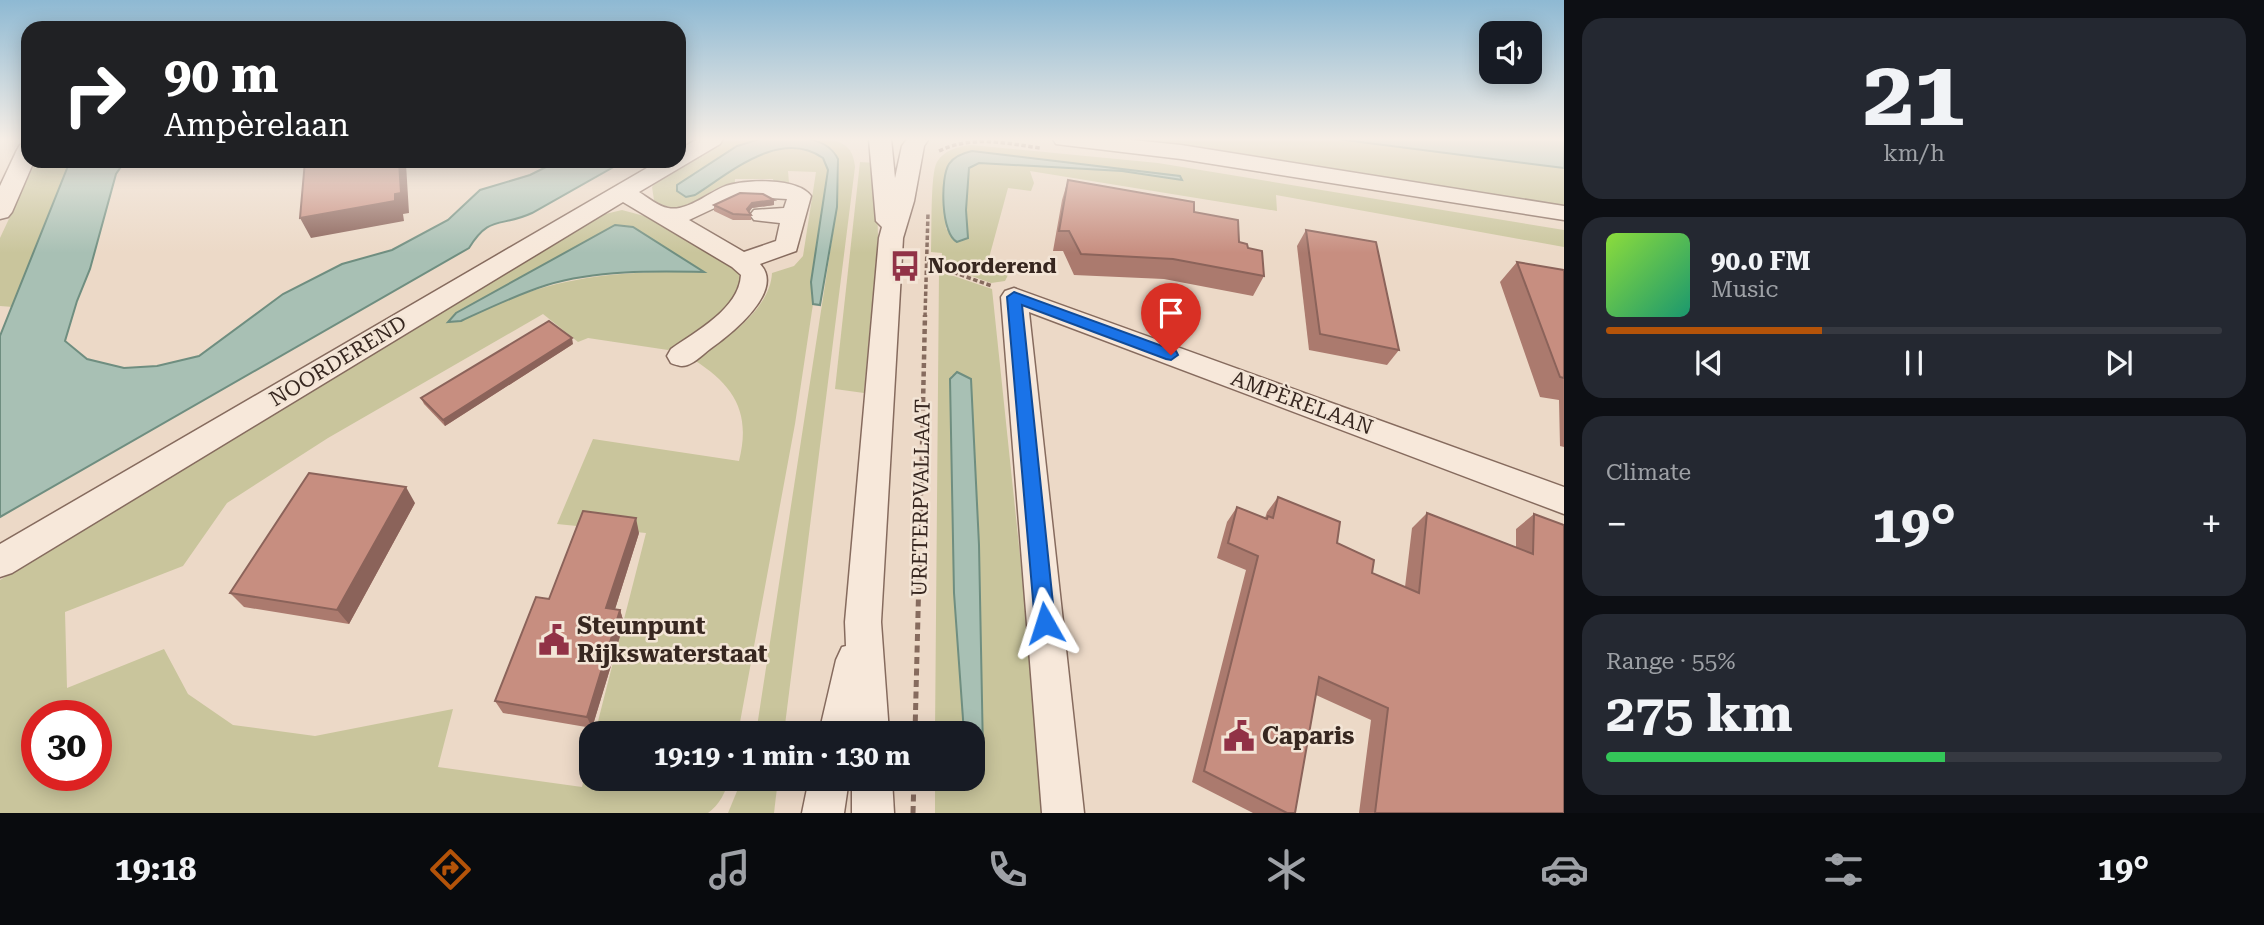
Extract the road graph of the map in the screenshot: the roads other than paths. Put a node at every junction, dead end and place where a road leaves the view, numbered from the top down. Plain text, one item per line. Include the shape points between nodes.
1 (16, 177) edge
2 (648, 177) edge
3 (884, 177) edge
4 (907, 177) edge
5 (1338, 177) edge
6 (622, 192) junction
7 (763, 208) edge
8 (796, 209) junction
9 (0, 212) edge
10 (1564, 213) edge
11 (664, 216) junction
12 (891, 238) junction
13 (741, 261) junction
14 (681, 356) dead end
15 (1564, 501) edge
16 (0, 562) edge
17 (863, 622) junction
18 (842, 721) edge
19 (868, 721) edge
20 (827, 791) edge
21 (872, 791) edge
22 (823, 813) edge
23 (873, 813) edge
24 (1063, 813) edge

1 - 9 street
2 - 6 street, NOORDEREND
3 - 12 street, URETERPVALLAAT
4 - 12 street, URETERPVALLAAT
5 - 10 street
6 - 11 street
6 - 16 street, NOORDEREND
7 - 8 street
8 - 11 street via 799,196 788,190 742,189 733,191 721,205
8 - 13 street via 787,245
11 - 13 street
12 - 17 street, URETERPVALLAAT
13 - 14 street via 754,273 752,292 718,329
15 - 24 street, AMPÈRELAAN via 1014,297
17 - 18 street, URETERPVALLAAT
17 - 19 street, URETERPVALLAAT
20 - 22 street
21 - 23 street

